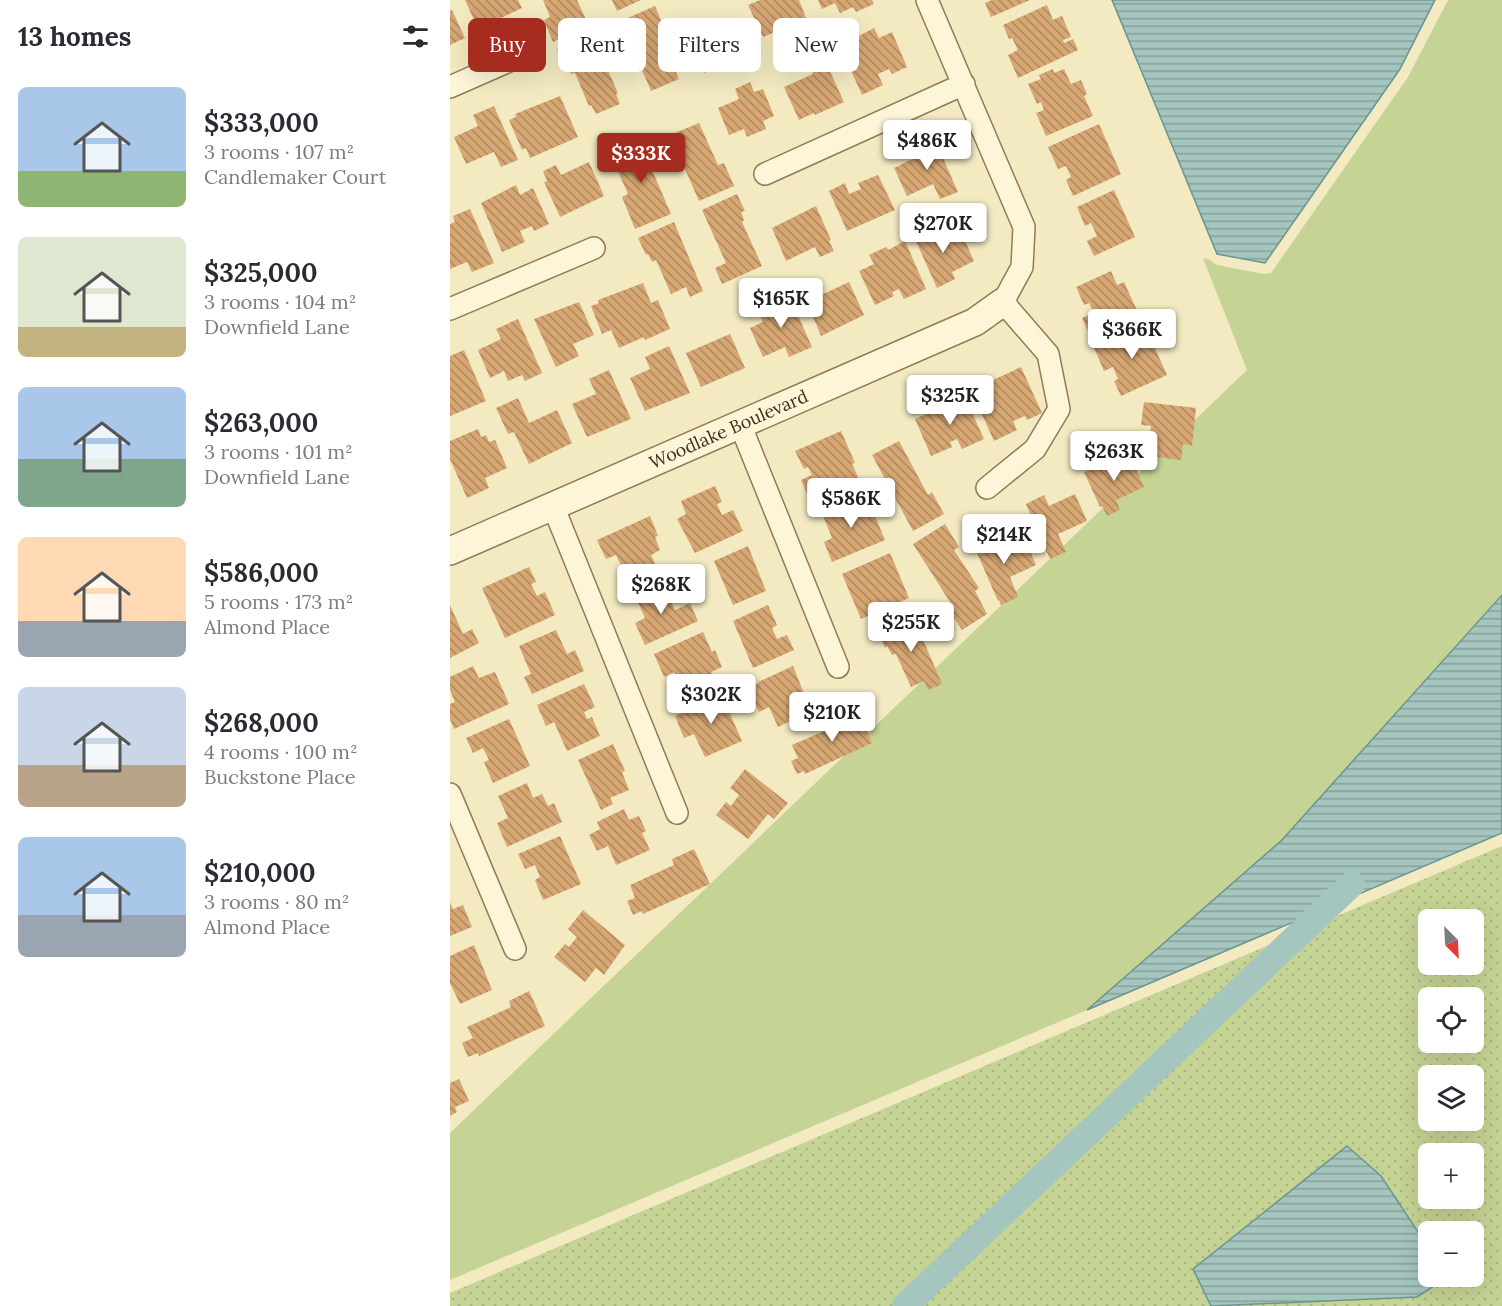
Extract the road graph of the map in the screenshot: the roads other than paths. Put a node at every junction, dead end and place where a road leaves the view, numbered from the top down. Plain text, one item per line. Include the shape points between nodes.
1 (927, 0) edge
2 (484, 72) edge
3 (964, 84) junction
4 (450, 87) edge
5 (765, 174) dead end
6 (594, 248) dead end
7 (1003, 302) junction
8 (450, 309) edge
9 (740, 424) junction
10 (987, 488) dead end
11 (552, 506) junction
12 (452, 545) edge
13 (838, 667) dead end
14 (450, 794) edge
15 (677, 813) dead end
16 (515, 949) dead end

1 - 3 street
2 - 4 street
3 - 5 street
3 - 7 street via 1024,227 1022,267
6 - 8 street
7 - 9 street, Woodlake Boulevard via 975,322
7 - 10 street via 1048,354 1059,409 1035,449
9 - 11 street, Woodlake Boulevard
9 - 13 street
11 - 12 street, Woodlake Boulevard
11 - 15 street
14 - 16 street

